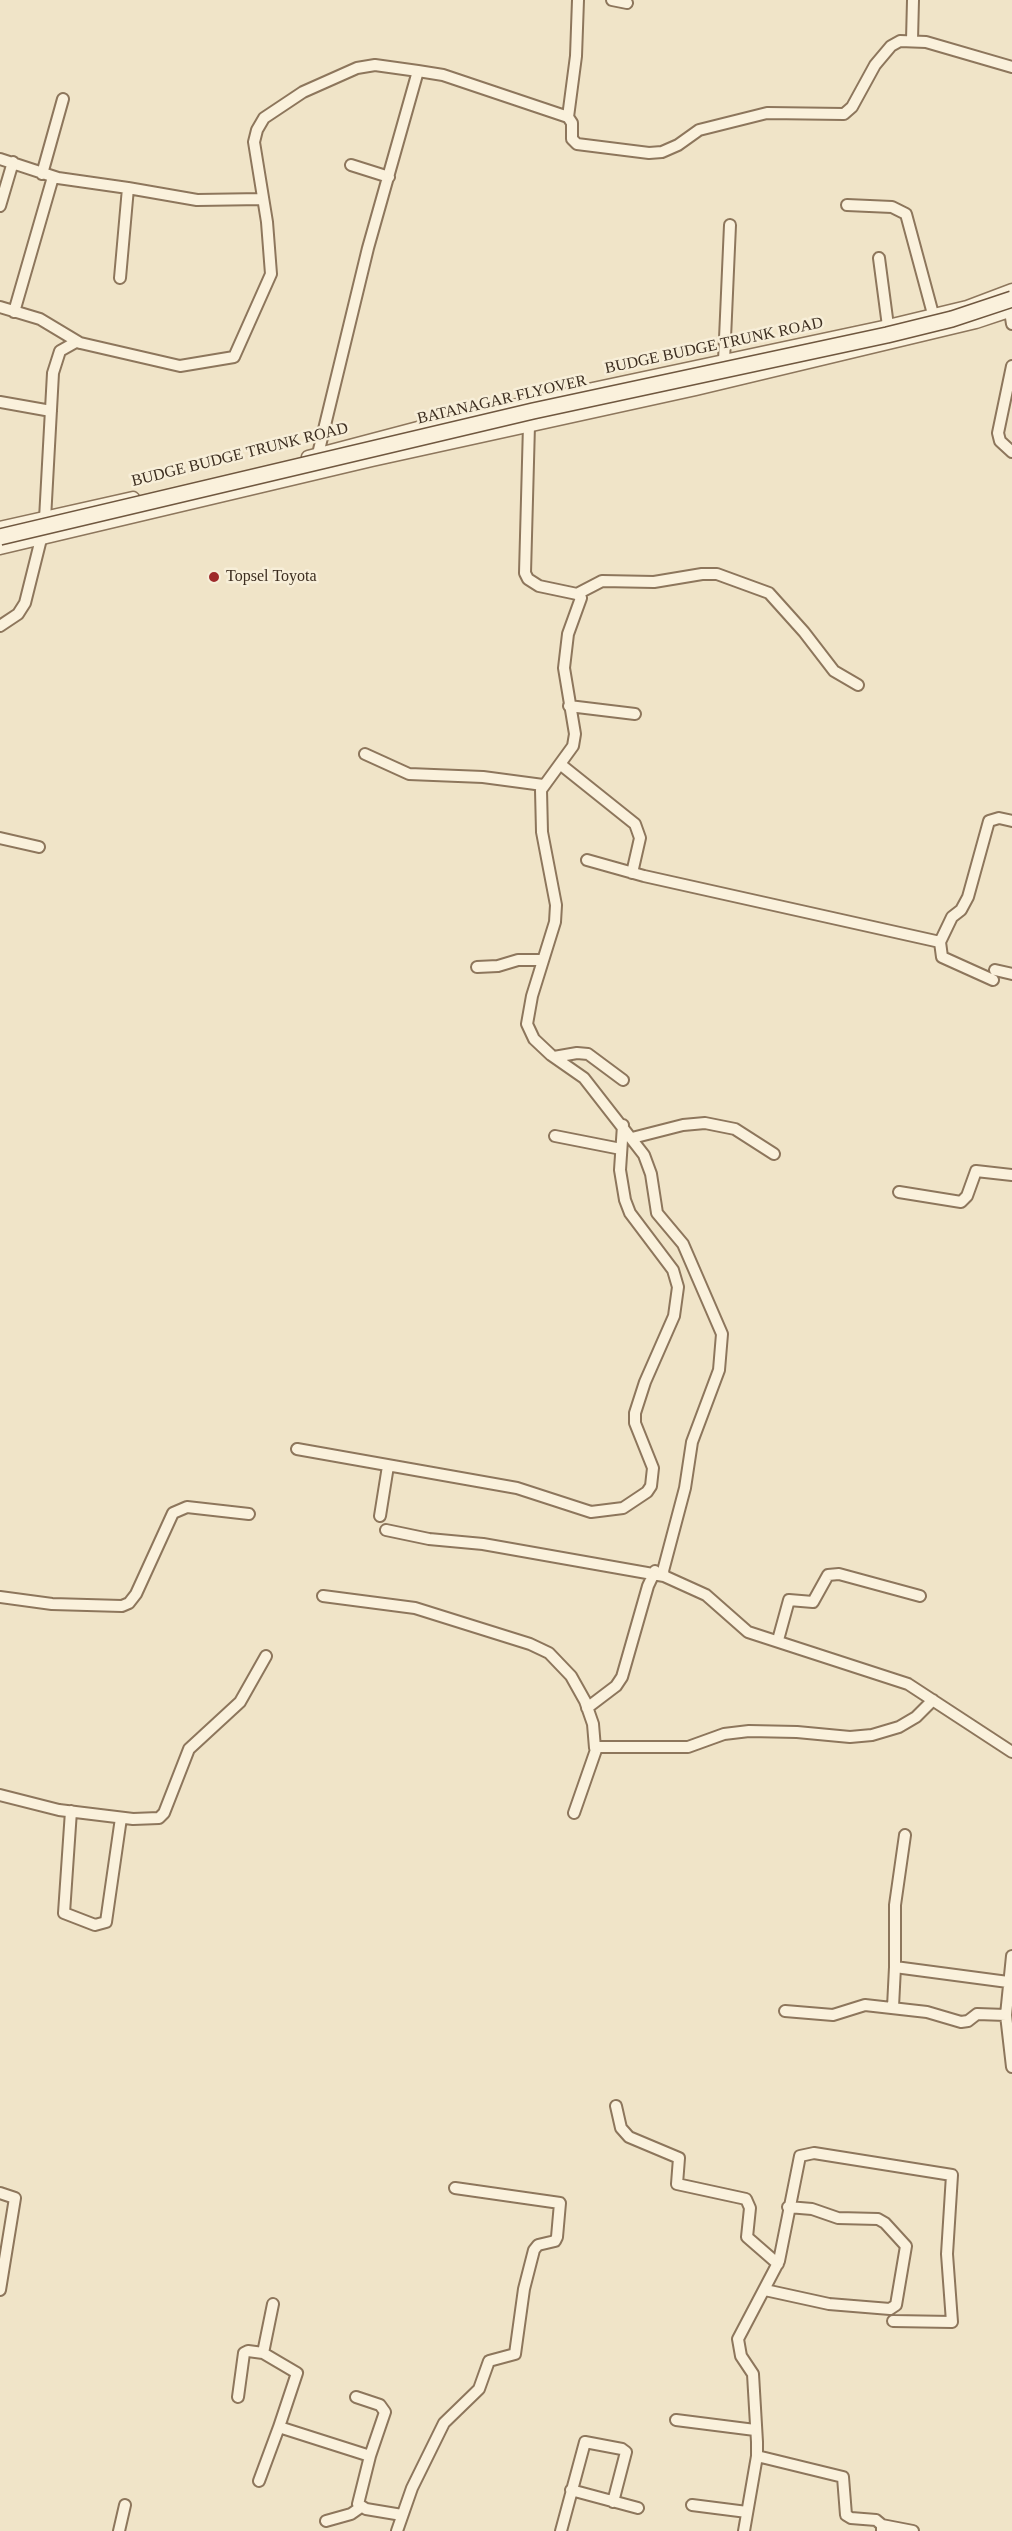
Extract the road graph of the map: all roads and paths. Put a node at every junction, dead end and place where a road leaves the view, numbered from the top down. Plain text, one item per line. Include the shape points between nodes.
1 (578, 0) edge
2 (612, 0) edge
3 (913, 0) edge
4 (627, 3) dead end
5 (912, 40) junction
6 (1012, 67) edge
7 (418, 71) junction
8 (63, 99) dead end
9 (568, 117) junction
10 (0, 159) edge
11 (13, 162) junction
12 (351, 165) dead end
13 (47, 175) junction
14 (389, 177) junction
15 (128, 188) junction
16 (263, 199) junction
17 (847, 205) dead end
18 (0, 206) edge
19 (730, 225) dead end
20 (879, 258) dead end
21 (120, 278) dead end
22 (1011, 301) edge
23 (0, 307) edge
24 (15, 312) junction
25 (933, 314) junction
26 (1012, 324) edge
27 (888, 326) junction
28 (80, 343) junction
29 (724, 361) junction
30 (1012, 366) edge
31 (0, 402) edge
32 (51, 411) junction
33 (530, 425) junction
34 (1012, 452) edge
35 (318, 454) junction
36 (45, 519) junction
37 (0, 528) edge
38 (0, 537) edge
39 (41, 539) junction
40 (0, 548) edge
41 (577, 594) junction
42 (0, 626) edge
43 (858, 685) dead end
44 (569, 706) junction
45 (635, 714) dead end
46 (365, 754) dead end
47 (560, 764) junction
48 (543, 785) junction
49 (1012, 821) edge
50 (0, 838) edge
51 (39, 847) dead end
52 (587, 860) dead end
53 (632, 873) junction
54 (939, 942) junction
55 (543, 960) junction
56 (477, 967) dead end
57 (1012, 974) edge
58 (554, 1057) junction
59 (623, 1080) dead end
60 (623, 1125) junction
61 (555, 1136) dead end
62 (632, 1138) junction
63 (621, 1149) junction
64 (774, 1154) dead end
65 (1012, 1175) edge
66 (899, 1192) dead end
67 (297, 1449) dead end
68 (388, 1466) junction
69 (249, 1514) dead end
70 (380, 1516) dead end
71 (386, 1530) dead end
72 (658, 1575) junction
73 (323, 1596) dead end
74 (920, 1596) dead end
75 (0, 1597) edge
76 (778, 1640) junction
77 (266, 1656) dead end
78 (933, 1700) junction
79 (587, 1708) junction
80 (595, 1748) junction
81 (1012, 1752) edge
82 (0, 1795) edge
83 (71, 1811) junction
84 (574, 1813) dead end
85 (121, 1818) junction
86 (905, 1835) dead end
87 (1012, 1956) edge
88 (895, 1967) junction
89 (1008, 1982) junction
90 (893, 2007) junction
91 (785, 2011) dead end
92 (1008, 2014) edge
93 (1012, 2067) edge
94 (616, 2106) dead end
95 (455, 2188) dead end
96 (0, 2193) edge
97 (788, 2207) junction
98 (778, 2264) junction
99 (0, 2290) edge
100 (765, 2290) junction
101 (273, 2304) dead end
102 (893, 2321) dead end
103 (263, 2354) junction
104 (238, 2397) dead end
105 (356, 2397) dead end
106 (676, 2420) dead end
107 (279, 2427) junction
108 (755, 2430) junction
109 (757, 2456) junction
110 (370, 2457) junction
111 (259, 2481) dead end
112 (571, 2490) junction
113 (613, 2502) junction
114 (125, 2505) dead end
115 (692, 2505) dead end
116 (361, 2507) junction
117 (638, 2508) dead end
118 (747, 2512) junction
119 (402, 2515) junction
120 (326, 2521) dead end
121 (882, 2528) edge
122 (119, 2531) edge
123 (398, 2531) edge
124 (561, 2531) edge
125 (744, 2531) edge
126 (913, 2531) edge

1 - 9 street
2 - 4 street
3 - 5 street
5 - 6 street
5 - 9 street via 891,46 844,114 767,113 699,130 678,145 649,153 577,144 572,139
7 - 9 street via 443,75
7 - 14 street
7 - 16 street via 375,65 357,68 303,92 264,118 254,142
8 - 13 street
10 - 11 street
11 - 13 street
11 - 18 street
12 - 14 street
13 - 15 street
13 - 24 street
14 - 35 street
15 - 16 street via 197,200
15 - 21 street
16 - 28 street via 271,274 234,357 180,366
17 - 25 street via 892,207 906,214
19 - 29 street
20 - 27 street
22 - 25 street, BUDGE BUDGE TRUNK ROAD
22 - 26 street
22 - 33 street via 976,322
22 - 38 main road, BATANAGAR FLYOVER, bridge via 952,319 533,411
23 - 24 street
24 - 28 street via 40,319
25 - 27 street, BUDGE BUDGE TRUNK ROAD
27 - 29 street, BUDGE BUDGE TRUNK ROAD
28 - 32 street via 60,351 53,373
29 - 35 street, BUDGE BUDGE TRUNK ROAD via 452,419
30 - 34 street via 998,433 1000,441
31 - 32 street
32 - 36 street
33 - 39 street
33 - 41 street via 525,573 539,586
35 - 36 street, BUDGE BUDGE TRUNK ROAD
36 - 37 street, BUDGE BUDGE TRUNK ROAD
36 - 39 street
39 - 40 street
39 - 42 street via 25,603 18,614
41 - 43 street via 602,581 654,582 717,574 769,593 834,671
41 - 44 street via 581,604 568,633 564,668
44 - 45 street
44 - 47 street via 575,734 573,746
46 - 48 street via 409,774 483,777
47 - 48 street
47 - 53 street via 635,824 640,838
48 - 55 street via 540,807 556,905
49 - 54 street via 989,821 968,897
50 - 51 street
52 - 53 street
53 - 54 street
54 - 57 street via 942,957 994,975
55 - 56 street
55 - 58 street via 527,1024 534,1039
58 - 59 street via 588,1054
58 - 60 street via 584,1078
60 - 62 street
60 - 63 street
61 - 63 street
62 - 64 street via 705,1123 735,1130
62 - 72 street via 651,1174 657,1213 683,1244 722,1334 719,1370 692,1442 684,1488
63 - 68 street via 621,1187 630,1213 673,1270 678,1287 674,1316 635,1413 635,1423 653,1468 647,1492 623,1508 591,1512 517,1488
65 - 66 street via 976,1171 961,1202
67 - 68 street
68 - 70 street
69 - 75 street via 187,1507 173,1513 136,1594 122,1606 52,1604
71 - 72 street
72 - 76 street via 706,1595 748,1632
72 - 79 street via 622,1677
73 - 79 street via 415,1608 531,1644 558,1661 571,1676
74 - 76 street via 839,1574 828,1575 813,1602 789,1600
76 - 78 street via 908,1684
77 - 85 street via 240,1702 189,1749 162,1816 154,1820
78 - 80 street via 907,1722 872,1735 748,1731 724,1734 688,1747
78 - 81 street
79 - 80 street
80 - 84 street
82 - 83 street
83 - 85 street
83 - 85 street via 64,1913 95,1925 106,1922
86 - 88 street via 896,1905
87 - 89 street
88 - 89 street
88 - 90 street
89 - 92 street
90 - 91 street via 859,2006 832,2015
90 - 92 street via 964,2022 978,2014
92 - 93 street
94 - 98 street via 621,2128 629,2137 679,2158 676,2184 746,2199 750,2208 747,2237
95 - 119 street via 560,2204 557,2237 534,2250 515,2354 489,2361 479,2389 444,2423
96 - 99 street via 15,2198
97 - 98 street
97 - 100 street via 885,2223 906,2246 896,2305 890,2309 829,2304
97 - 102 street via 798,2161 806,2153 952,2175 947,2254 952,2322
98 - 100 street
100 - 108 street via 738,2339 741,2356 753,2374
101 - 103 street
103 - 104 street via 245,2351
103 - 107 street via 297,2373
105 - 110 street via 380,2405 386,2412
106 - 108 street
107 - 110 street
107 - 111 street
108 - 109 street
109 - 118 street
109 - 121 street via 843,2477 846,2515 876,2520
110 - 116 street via 357,2499
112 - 113 street
112 - 113 street via 585,2442 622,2449 626,2456
112 - 124 street
113 - 117 street
114 - 122 street
115 - 118 street
116 - 119 street
116 - 120 street
118 - 125 street
119 - 123 street
121 - 126 street

